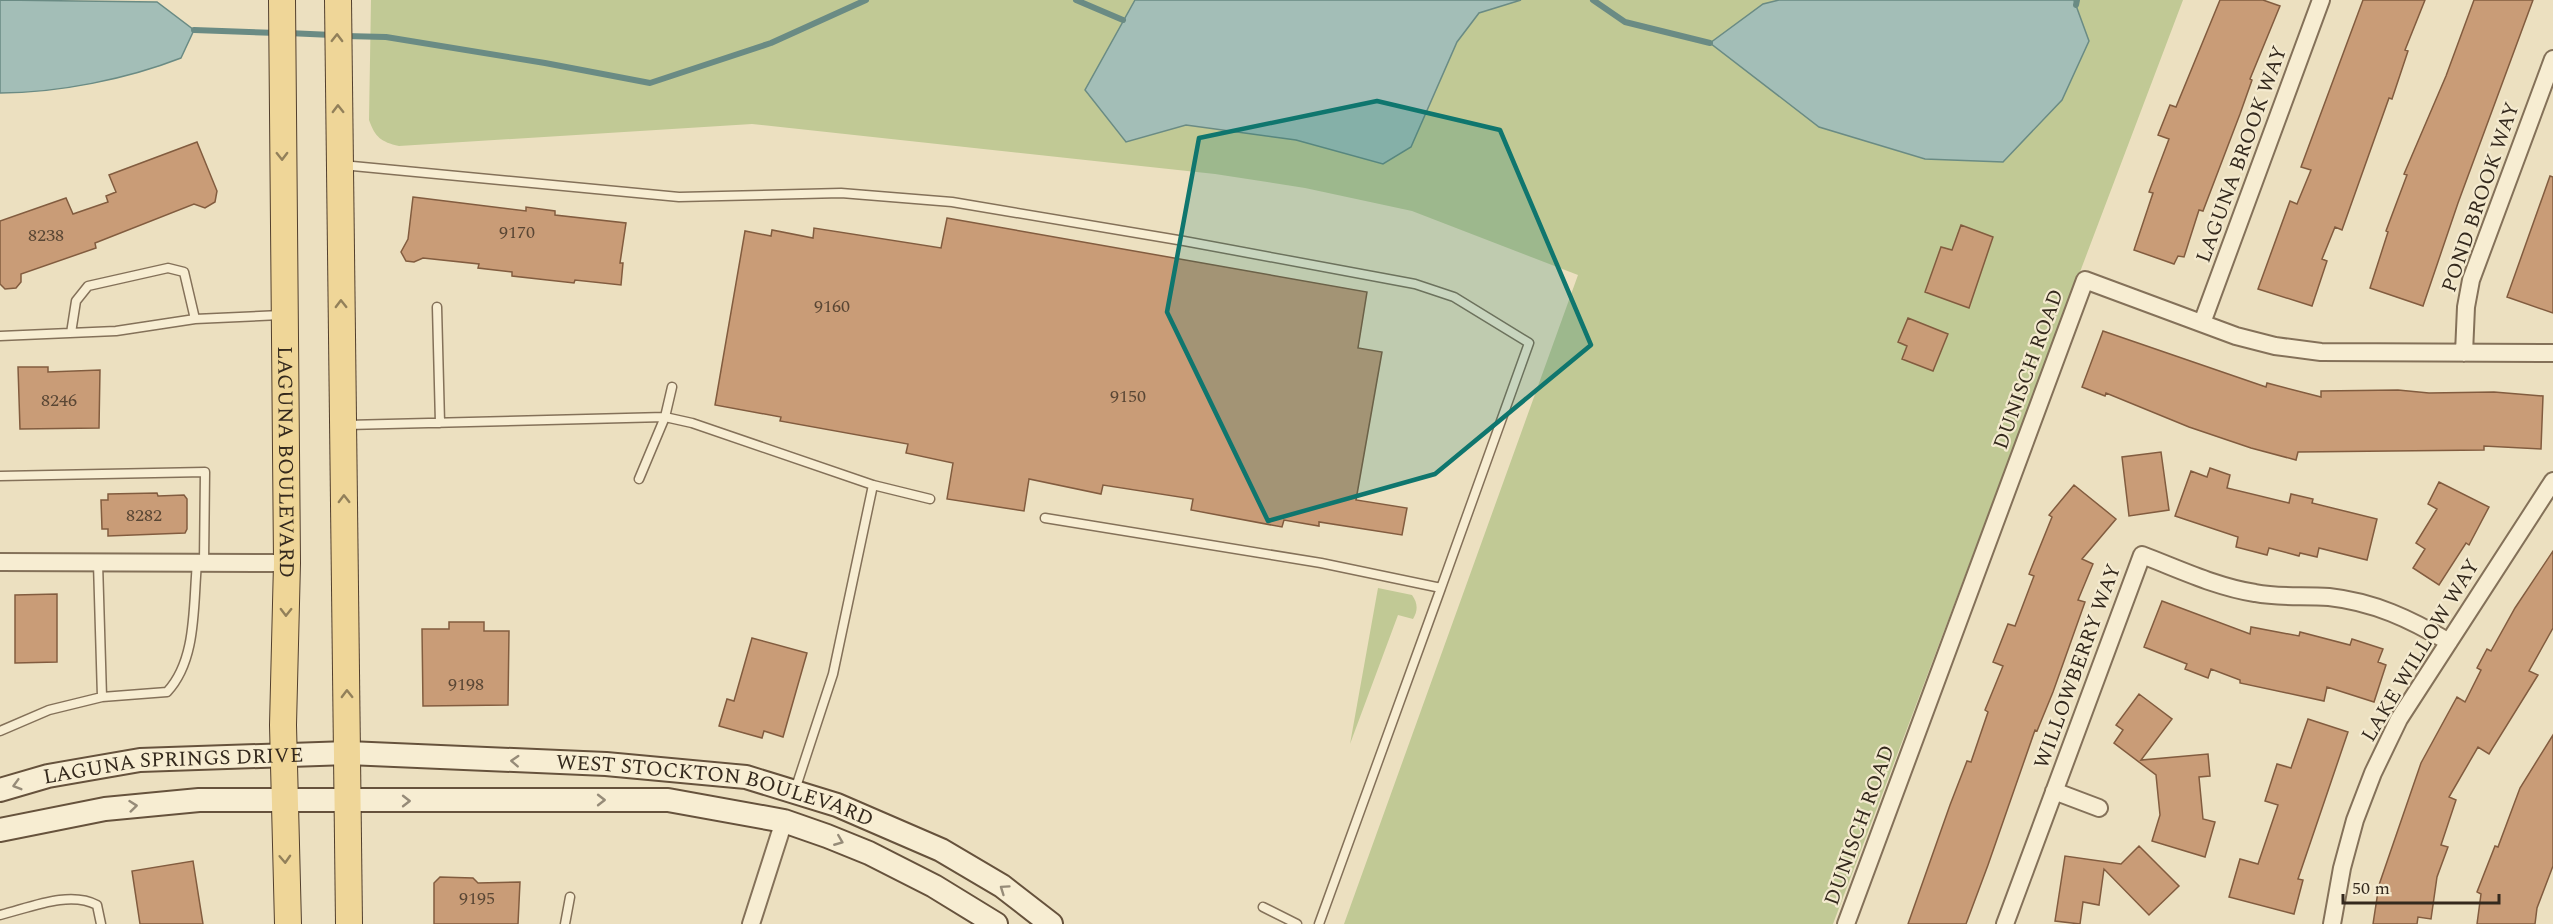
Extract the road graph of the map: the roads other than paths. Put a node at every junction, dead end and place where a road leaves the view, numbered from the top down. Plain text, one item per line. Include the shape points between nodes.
1 (282, 0) edge
2 (338, 0) edge
3 (2321, 0) edge
4 (2553, 59) edge
5 (339, 164) junction
6 (437, 307) dead end
7 (284, 315) junction
8 (195, 319) junction
9 (2202, 323) junction
10 (71, 333) junction
11 (0, 336) edge
12 (2464, 353) junction
13 (2553, 353) edge
14 (672, 387) dead end
15 (665, 417) junction
16 (440, 423) junction
17 (344, 426) junction
18 (0, 476) edge
19 (639, 479) dead end
20 (2553, 481) edge
21 (873, 485) junction
22 (930, 499) dead end
23 (1045, 518) dead end
24 (0, 562) edge
25 (99, 563) junction
26 (201, 563) junction
27 (287, 563) junction
28 (1441, 588) junction
29 (2449, 642) junction
30 (102, 697) junction
31 (0, 731) edge
32 (348, 753) junction
33 (283, 755) junction
34 (0, 789) edge
35 (795, 791) junction
36 (2054, 791) junction
37 (284, 801) junction
38 (348, 802) junction
39 (2099, 808) dead end
40 (784, 821) junction
41 (0, 830) edge
42 (570, 897) dead end
43 (1263, 907) dead end
44 (0, 915) edge
45 (101, 924) edge
46 (288, 924) edge
47 (349, 924) edge
48 (566, 924) edge
49 (751, 924) edge
50 (996, 924) edge
51 (1051, 924) edge
52 (1297, 924) edge
53 (1318, 924) edge
54 (1846, 924) edge
55 (2005, 924) edge
56 (2332, 924) edge

1 -> 7 main road, LAGUNA BOULEVARD
5 -> 2 main road
3 - 9 street, LAGUNA BROOK WAY
4 - 12 street, POND BROOK WAY via 2471,280
17 -> 5 main road
5 - 28 lane via 680,197 841,193 952,202 1414,284 1455,297 1529,344
6 - 16 lane
7 - 8 lane
7 - 27 main road, LAGUNA BOULEVARD
8 - 10 lane via 116,331
8 - 10 lane via 184,272 168,268 88,286 76,301
9 - 12 street, DUNISCH ROAD via 2275,346 2321,352
9 - 54 street, DUNISCH ROAD via 2085,280
10 - 11 lane
12 - 13 street, DUNISCH ROAD
14 - 15 lane
15 - 16 lane
15 - 19 lane
15 - 21 lane
16 - 17 lane
32 -> 17 main road
18 - 26 lane via 205,472
20 - 29 street, LAKE WILLOW WAY
21 - 22 lane
21 - 35 lane via 833,674
23 - 28 lane via 1321,563
24 - 25 street
25 - 26 street
25 - 30 lane
26 - 27 street
26 - 30 lane via 187,659 180,679 167,692
27 -> 33 main road, LAGUNA BOULEVARD
28 - 53 lane
29 - 36 street, WILLOWBERRY WAY via 2382,608 2327,597 2256,594 2142,555
29 - 56 street, LAKE WILLOW WAY via 2399,719 2373,773 2355,820
30 - 31 lane via 50,710
32 - 33 street, LAGUNA SPRINGS DRIVE
35 -> 32 street, WEST STOCKTON BOULEVARD via 746,777 671,769
32 - 38 main road
33 -> 34 street, LAGUNA SPRINGS DRIVE via 140,760
33 - 37 main road, LAGUNA BOULEVARD
51 -> 35 street, WEST STOCKTON BOULEVARD via 1002,886 940,850 881,822
36 - 39 street, WILLOWBERRY WAY
36 - 55 street, WILLOWBERRY WAY
37 - 38 street, LAGUNA SPRINGS DRIVE
41 -> 37 street, LAGUNA SPRINGS DRIVE via 116,808 199,800
37 -> 46 main road, LAGUNA BOULEVARD
38 -> 40 street, WEST STOCKTON BOULEVARD via 668,800
38 - 47 main road
40 - 49 street
40 -> 50 street, WEST STOCKTON BOULEVARD via 869,853
42 - 48 lane
43 - 52 lane
44 - 45 lane via 70,899 97,905

